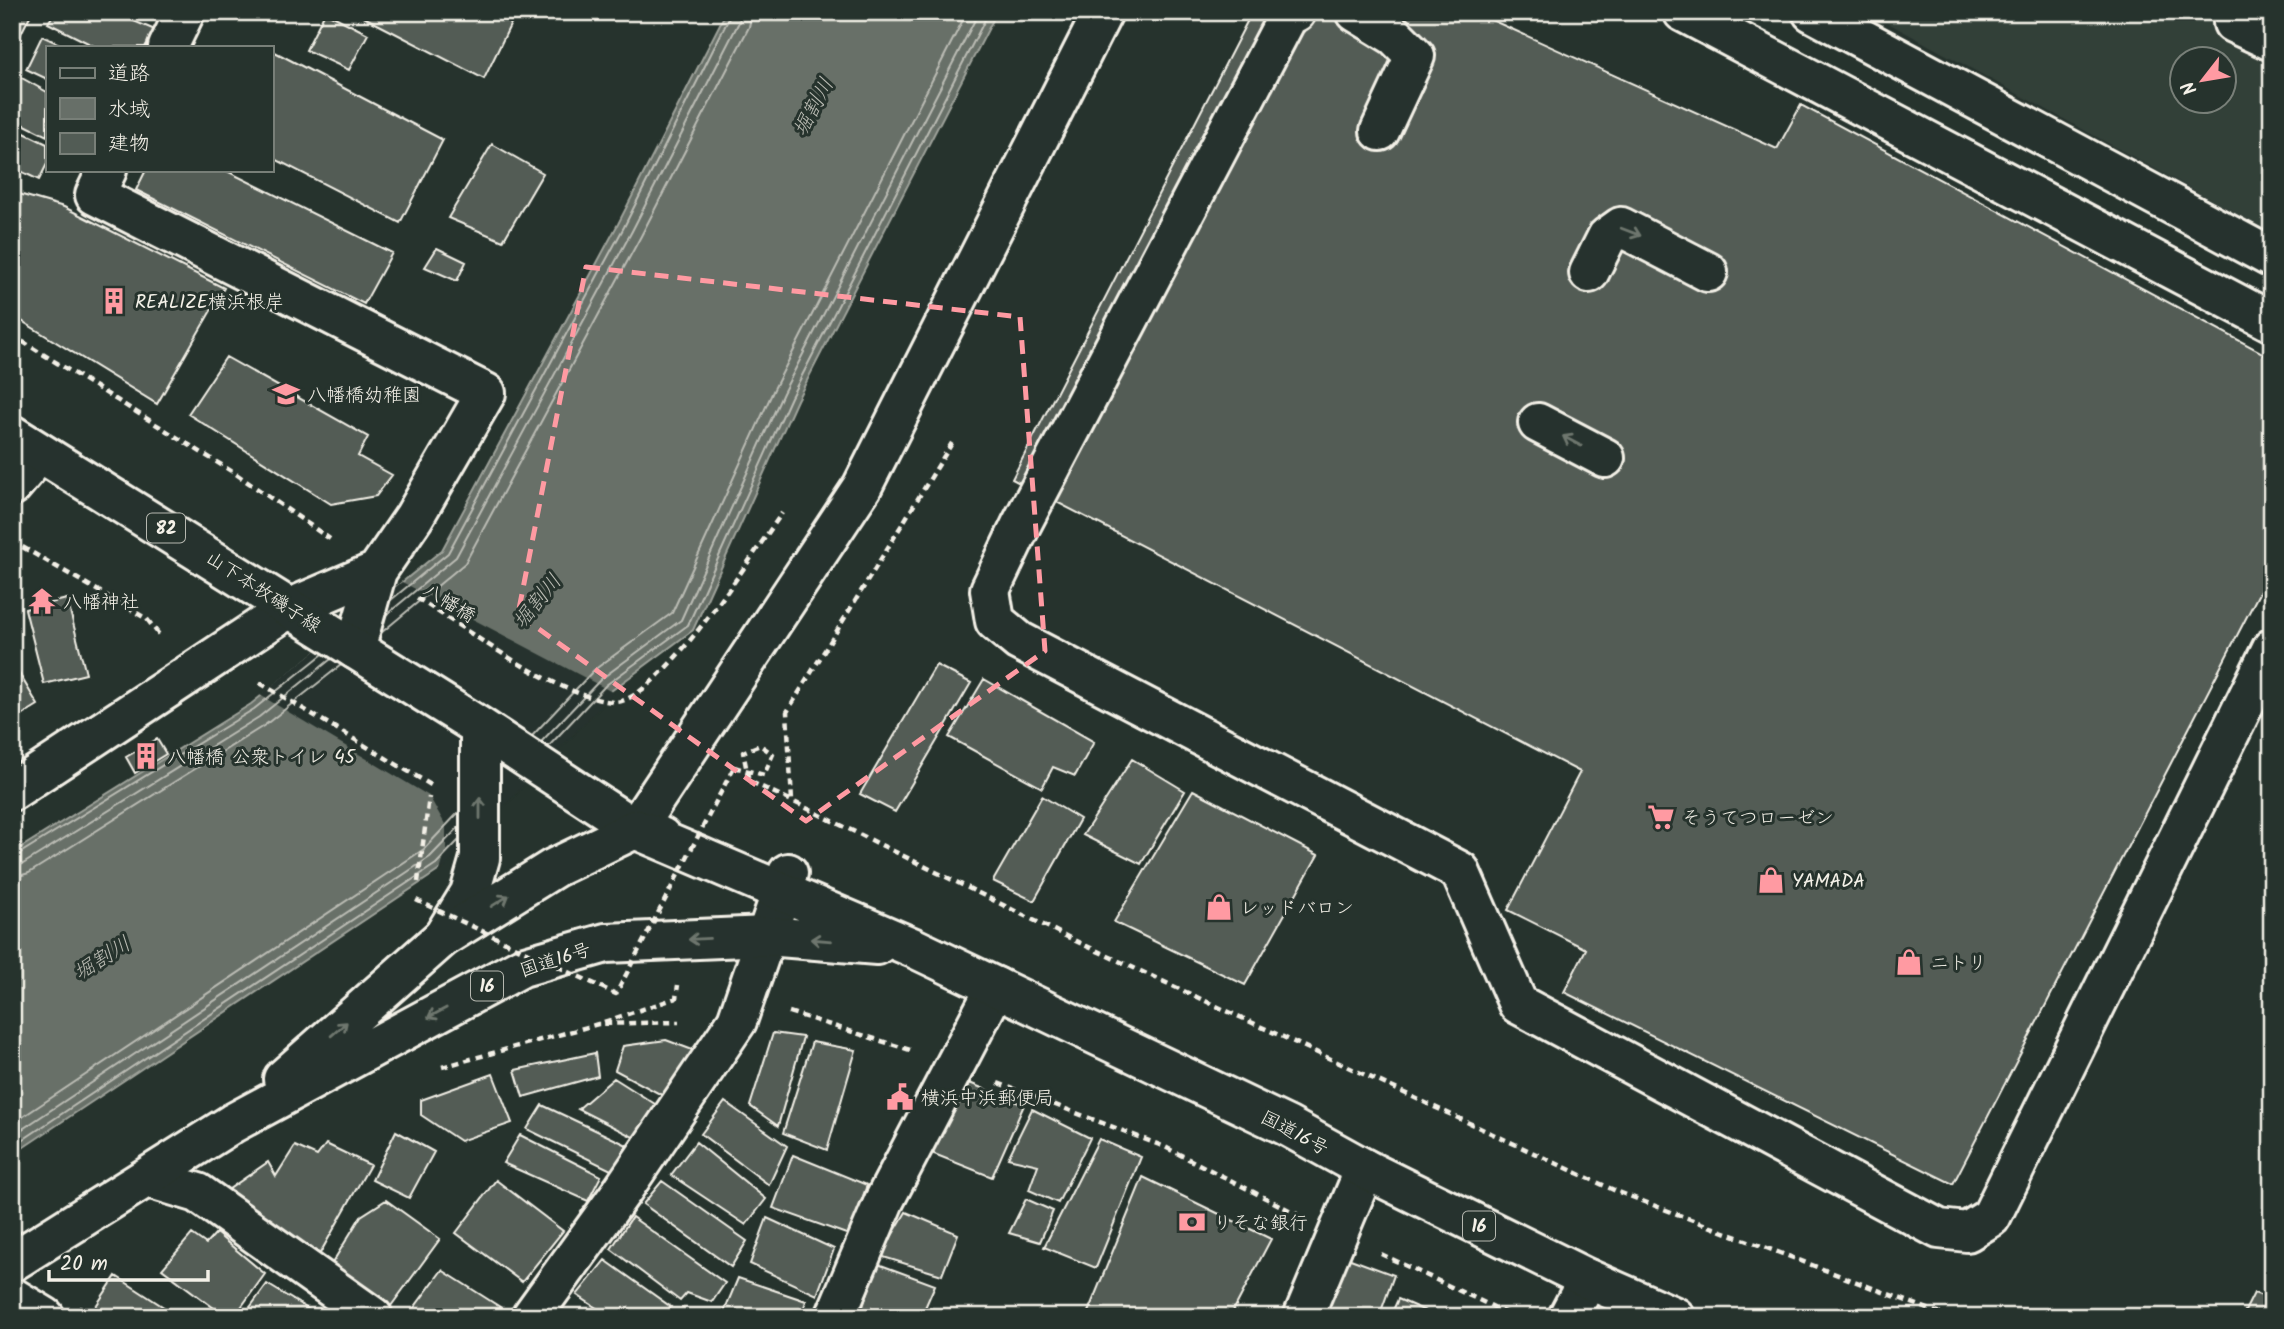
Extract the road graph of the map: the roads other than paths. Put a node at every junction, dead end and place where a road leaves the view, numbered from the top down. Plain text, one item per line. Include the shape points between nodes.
1 (185, 12) edge
2 (1103, 12) edge
3 (1296, 12) edge
4 (1356, 12) edge
5 (1683, 12) edge
6 (1812, 12) edge
7 (2238, 12) edge
8 (2272, 41) edge
9 (168, 46) edge
10 (1380, 131) dead end
11 (106, 172) edge
12 (2272, 258) edge
13 (1708, 272) dead end
14 (1589, 273) dead end
15 (2272, 322) edge
16 (1538, 424) dead end
17 (26, 444) edge
18 (1605, 458) dead end
19 (12, 486) edge
20 (377, 571) junction
21 (288, 609) junction
22 (344, 643) junction
23 (2272, 648) edge
24 (480, 727) junction
25 (12, 791) edge
26 (635, 829) junction
27 (785, 882) junction
28 (767, 936) junction
29 (443, 937) junction
30 (914, 948) junction
31 (996, 987) junction
32 (233, 1123) junction
33 (1365, 1169) junction
34 (149, 1178) junction
35 (12, 1262) edge
36 (1588, 1279) junction
37 (12, 1297) edge
38 (45, 1317) edge
39 (373, 1317) edge
40 (531, 1317) edge
41 (835, 1317) edge
42 (1303, 1317) edge
43 (1568, 1317) edge
44 (1675, 1317) edge

1 - 9 main road
2 - 26 main road via 862,487
3 - 23 main road via 1287,16 1021,525 990,590 995,621 1018,641 1460,871 1518,1004 1939,1229 1967,1232 1990,1217
4 - 10 main road via 1395,36 1415,56
5 - 15 main road
6 - 12 main road
7 - 8 main road via 2233,23
11 - 20 main road via 95,195 486,393
14 -> 13 main road via 1607,237 1621,227
18 -> 16 main road
17 - 19 main road
17 - 21 main road, 山下本牧磯子線 / 82 via 194,545
20 - 21 main road
20 - 22 main road via 366,611
21 - 22 main road, 山下本牧磯子線 / 82
21 - 25 main road
22 - 24 main road, 山下本牧磯子線 / 82
24 - 26 main road, 山下本牧磯子線 / 82
29 -> 24 main road via 470,893 480,858
26 - 27 main road, 国道16号 / 16
29 -> 26 main road, 国道16号 / 16 via 554,868
27 - 28 main road
27 - 30 main road, 国道16号 / 16
30 -> 28 main road, 国道16号 / 16
28 -> 32 main road, 国道16号 / 16 via 606,943 523,967
28 - 40 main road via 737,1021
32 -> 29 main road, 国道16号 / 16
30 - 31 main road, 国道16号 / 16
31 - 33 main road, 国道16号 / 16 via 1287,1126
31 - 41 main road via 884,1201
32 - 34 main road, 国道16号 / 16
33 - 36 main road, 国道16号 / 16
33 - 42 main road
34 - 35 main road, 国道16号 / 16
34 - 39 main road via 198,1194
36 - 43 main road
36 - 44 main road, 国道16号 / 16
37 - 38 main road

